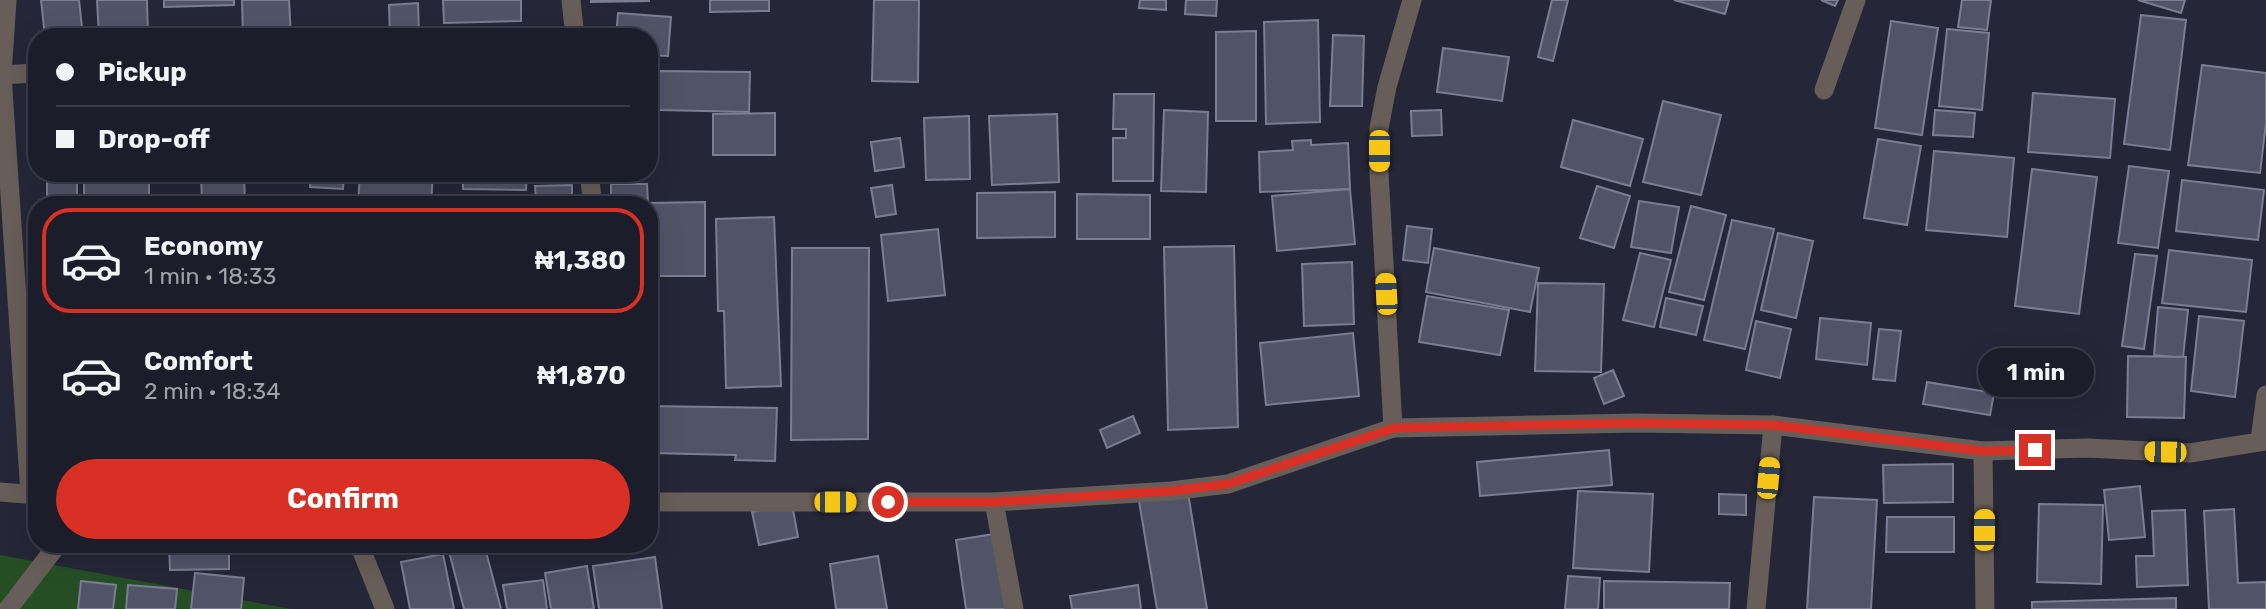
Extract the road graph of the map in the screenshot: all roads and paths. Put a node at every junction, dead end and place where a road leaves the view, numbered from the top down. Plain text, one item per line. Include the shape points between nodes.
1 (7, 0) edge
2 (571, 0) edge
3 (1856, 0) edge
4 (1409, 1) edge
5 (569, 28) edge
6 (28, 74) edge
7 (1, 75) edge
8 (1825, 90) dead end
9 (2266, 395) edge
10 (1773, 425) junction
11 (1394, 428) junction
12 (28, 429) edge
13 (2263, 440) edge
14 (1983, 451) junction
15 (0, 492) edge
16 (28, 495) edge
17 (658, 502) edge
18 (994, 502) junction
19 (51, 553) edge
20 (363, 553) edge
21 (8, 609) edge
22 (385, 609) edge
23 (1014, 609) edge
24 (1756, 609) edge
25 (1984, 609) edge

1 - 7 street
2 - 5 street
3 - 8 street
4 - 11 street via 1379,128
6 - 7 street
7 - 12 street
9 - 13 street
10 - 11 street
10 - 14 street
10 - 24 street
11 - 18 street via 1228,484
13 - 14 street via 2190,453 2087,448
14 - 25 street
15 - 16 street
17 - 18 street
18 - 23 street
19 - 21 street
20 - 22 street

